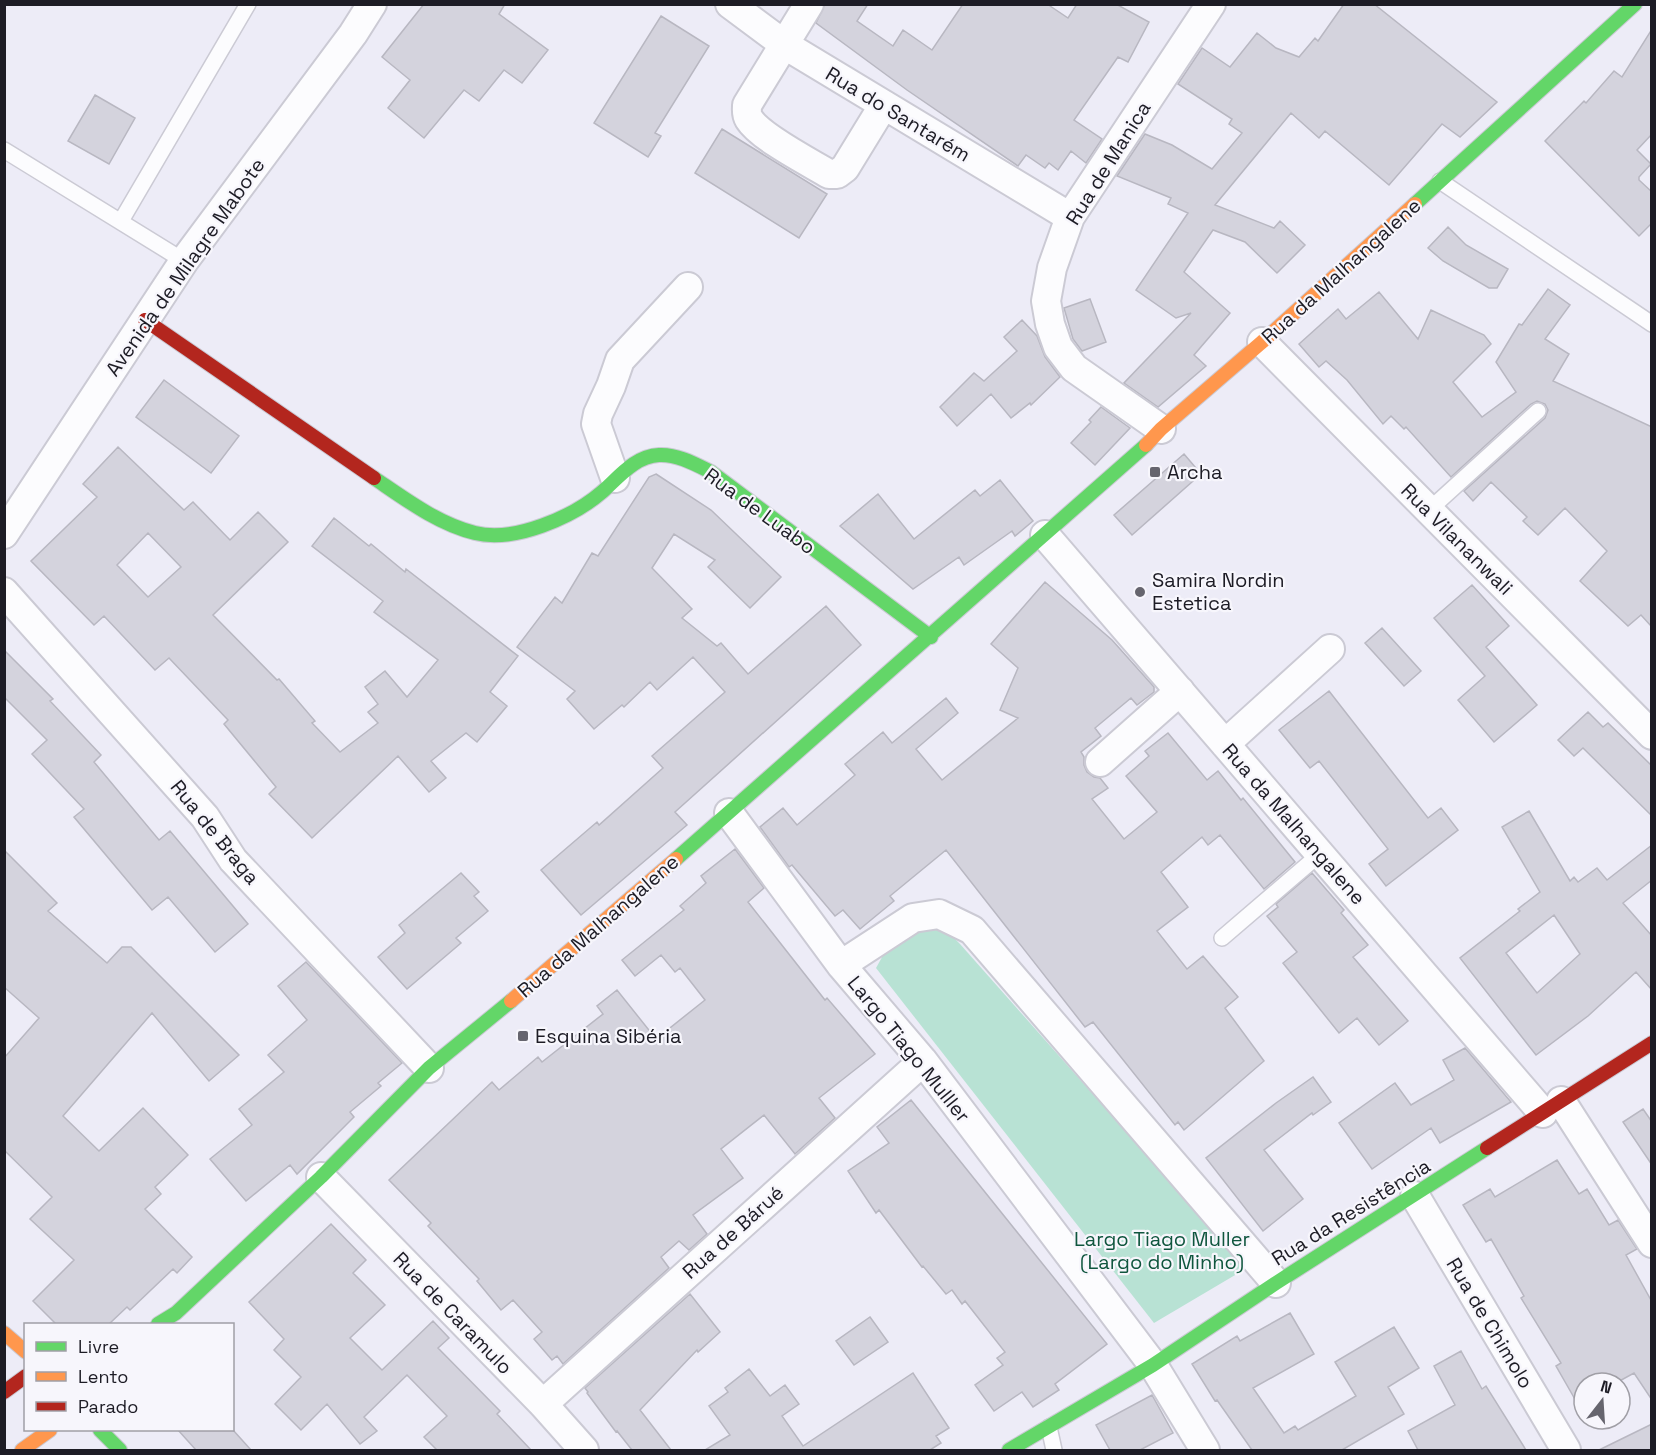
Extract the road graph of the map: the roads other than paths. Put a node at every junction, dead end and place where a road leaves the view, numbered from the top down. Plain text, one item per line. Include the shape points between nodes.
1 (248, 4) edge
2 (372, 4) edge
3 (730, 4) edge
4 (809, 4) edge
5 (1210, 4) edge
6 (1635, 4) edge
7 (785, 45) junction
8 (883, 106) junction
9 (4, 150) edge
10 (1440, 181) junction
11 (1070, 217) junction
12 (121, 221) junction
13 (184, 261) junction
14 (688, 287) dead end
15 (145, 320) junction
16 (1652, 324) edge
17 (1262, 342) junction
18 (1538, 411) dead end
19 (1161, 429) junction
20 (615, 478) junction
21 (1429, 510) junction
22 (4, 534) edge
23 (1045, 535) junction
24 (4, 592) edge
25 (931, 638) junction
26 (1330, 649) dead end
27 (1179, 691) junction
28 (1652, 735) edge
29 (1225, 744) junction
30 (1100, 762) dead end
31 (729, 813) junction
32 (1320, 854) junction
33 (1222, 938) dead end
34 (841, 965) junction
35 (1652, 1043) edge
36 (923, 1061) junction
37 (429, 1068) junction
38 (1552, 1107) junction
39 (321, 1177) junction
40 (1414, 1196) junction
41 (1652, 1243) edge
42 (1276, 1283) junction
43 (160, 1323) edge
44 (4, 1333) edge
45 (24, 1350) edge
46 (1153, 1365) junction
47 (24, 1377) edge
48 (4, 1392) edge
49 (543, 1404) junction
50 (1049, 1427) junction
51 (49, 1431) edge
52 (101, 1431) edge
53 (22, 1450) edge
54 (120, 1450) edge
55 (584, 1450) edge
56 (1009, 1450) edge
57 (1054, 1450) edge
58 (1205, 1450) edge
59 (1566, 1450) edge

1 - 12 lane
2 - 13 street, Avenida de Milagre Mabote
3 - 7 street, Rua do Santarém
4 - 7 street
5 - 11 street, Rua de Manica
6 - 10 street, Rua da Malhangalene
7 - 8 street, Rua do Santarém
7 - 8 street via 751,98 746,113 762,132 829,174 845,168
8 - 11 street, Rua do Santarém
9 - 12 lane
10 - 16 lane
10 - 17 street, Rua da Malhangalene
11 - 19 street, Rua de Manica via 1052,268 1046,301 1058,347 1074,368
12 - 13 lane
13 - 15 street, Avenida de Milagre Mabote
14 - 20 street via 620,360 598,414 596,424
15 - 20 street, Rua de Luabo via 388,487 444,521 477,534 511,533 565,516 602,492
15 - 22 street, Avenida de Milagre Mabote
17 - 19 street, Rua da Malhangalene
17 - 21 street, Rua Vilananwali
18 - 21 lane
19 - 23 street, Rua da Malhangalene via 1136,456
20 - 25 street, Rua de Luabo via 636,462 658,455 684,458 711,472
21 - 28 street, Rua Vilananwali
23 - 25 street, Rua da Malhangalene
23 - 27 street, Rua da Malhangalene
24 - 37 street, Rua de Braga via 205,817 233,860
25 - 31 street, Rua da Malhangalene
26 - 29 street
27 - 29 street, Rua da Malhangalene
27 - 30 street
29 - 32 street, Rua da Malhangalene
31 - 34 street
31 - 37 street, Rua da Malhangalene
32 - 33 lane
32 - 38 street, Rua da Malhangalene
34 - 36 street, Largo Tiago Mulller
34 - 42 street, Largo Tiago Mulller via 913,918 939,914 972,930
35 - 38 street, Rua da Resistência
36 - 46 street, Largo Tiago Mulller
36 - 49 street, Rua de Bárué
37 - 39 street, Rua da Malhangalene
38 - 40 street, Rua da Resistência
38 - 41 street, Rua da Malhangalene
39 - 43 street, Rua da Malhangalene via 176,1313
39 - 49 street, Rua de Caramulo
40 - 42 street, Rua da Resistência
40 - 59 street, Rua de Chimolo
42 - 46 street, Rua da Resistência
44 - 45 street
46 - 50 street, Rua da Resistência
46 - 58 street, Largo Tiago Mulller
47 - 48 street
49 - 55 street, Rua de Caramulo
50 - 56 street, Rua da Resistência
50 - 57 lane
51 - 53 street
52 - 54 street

